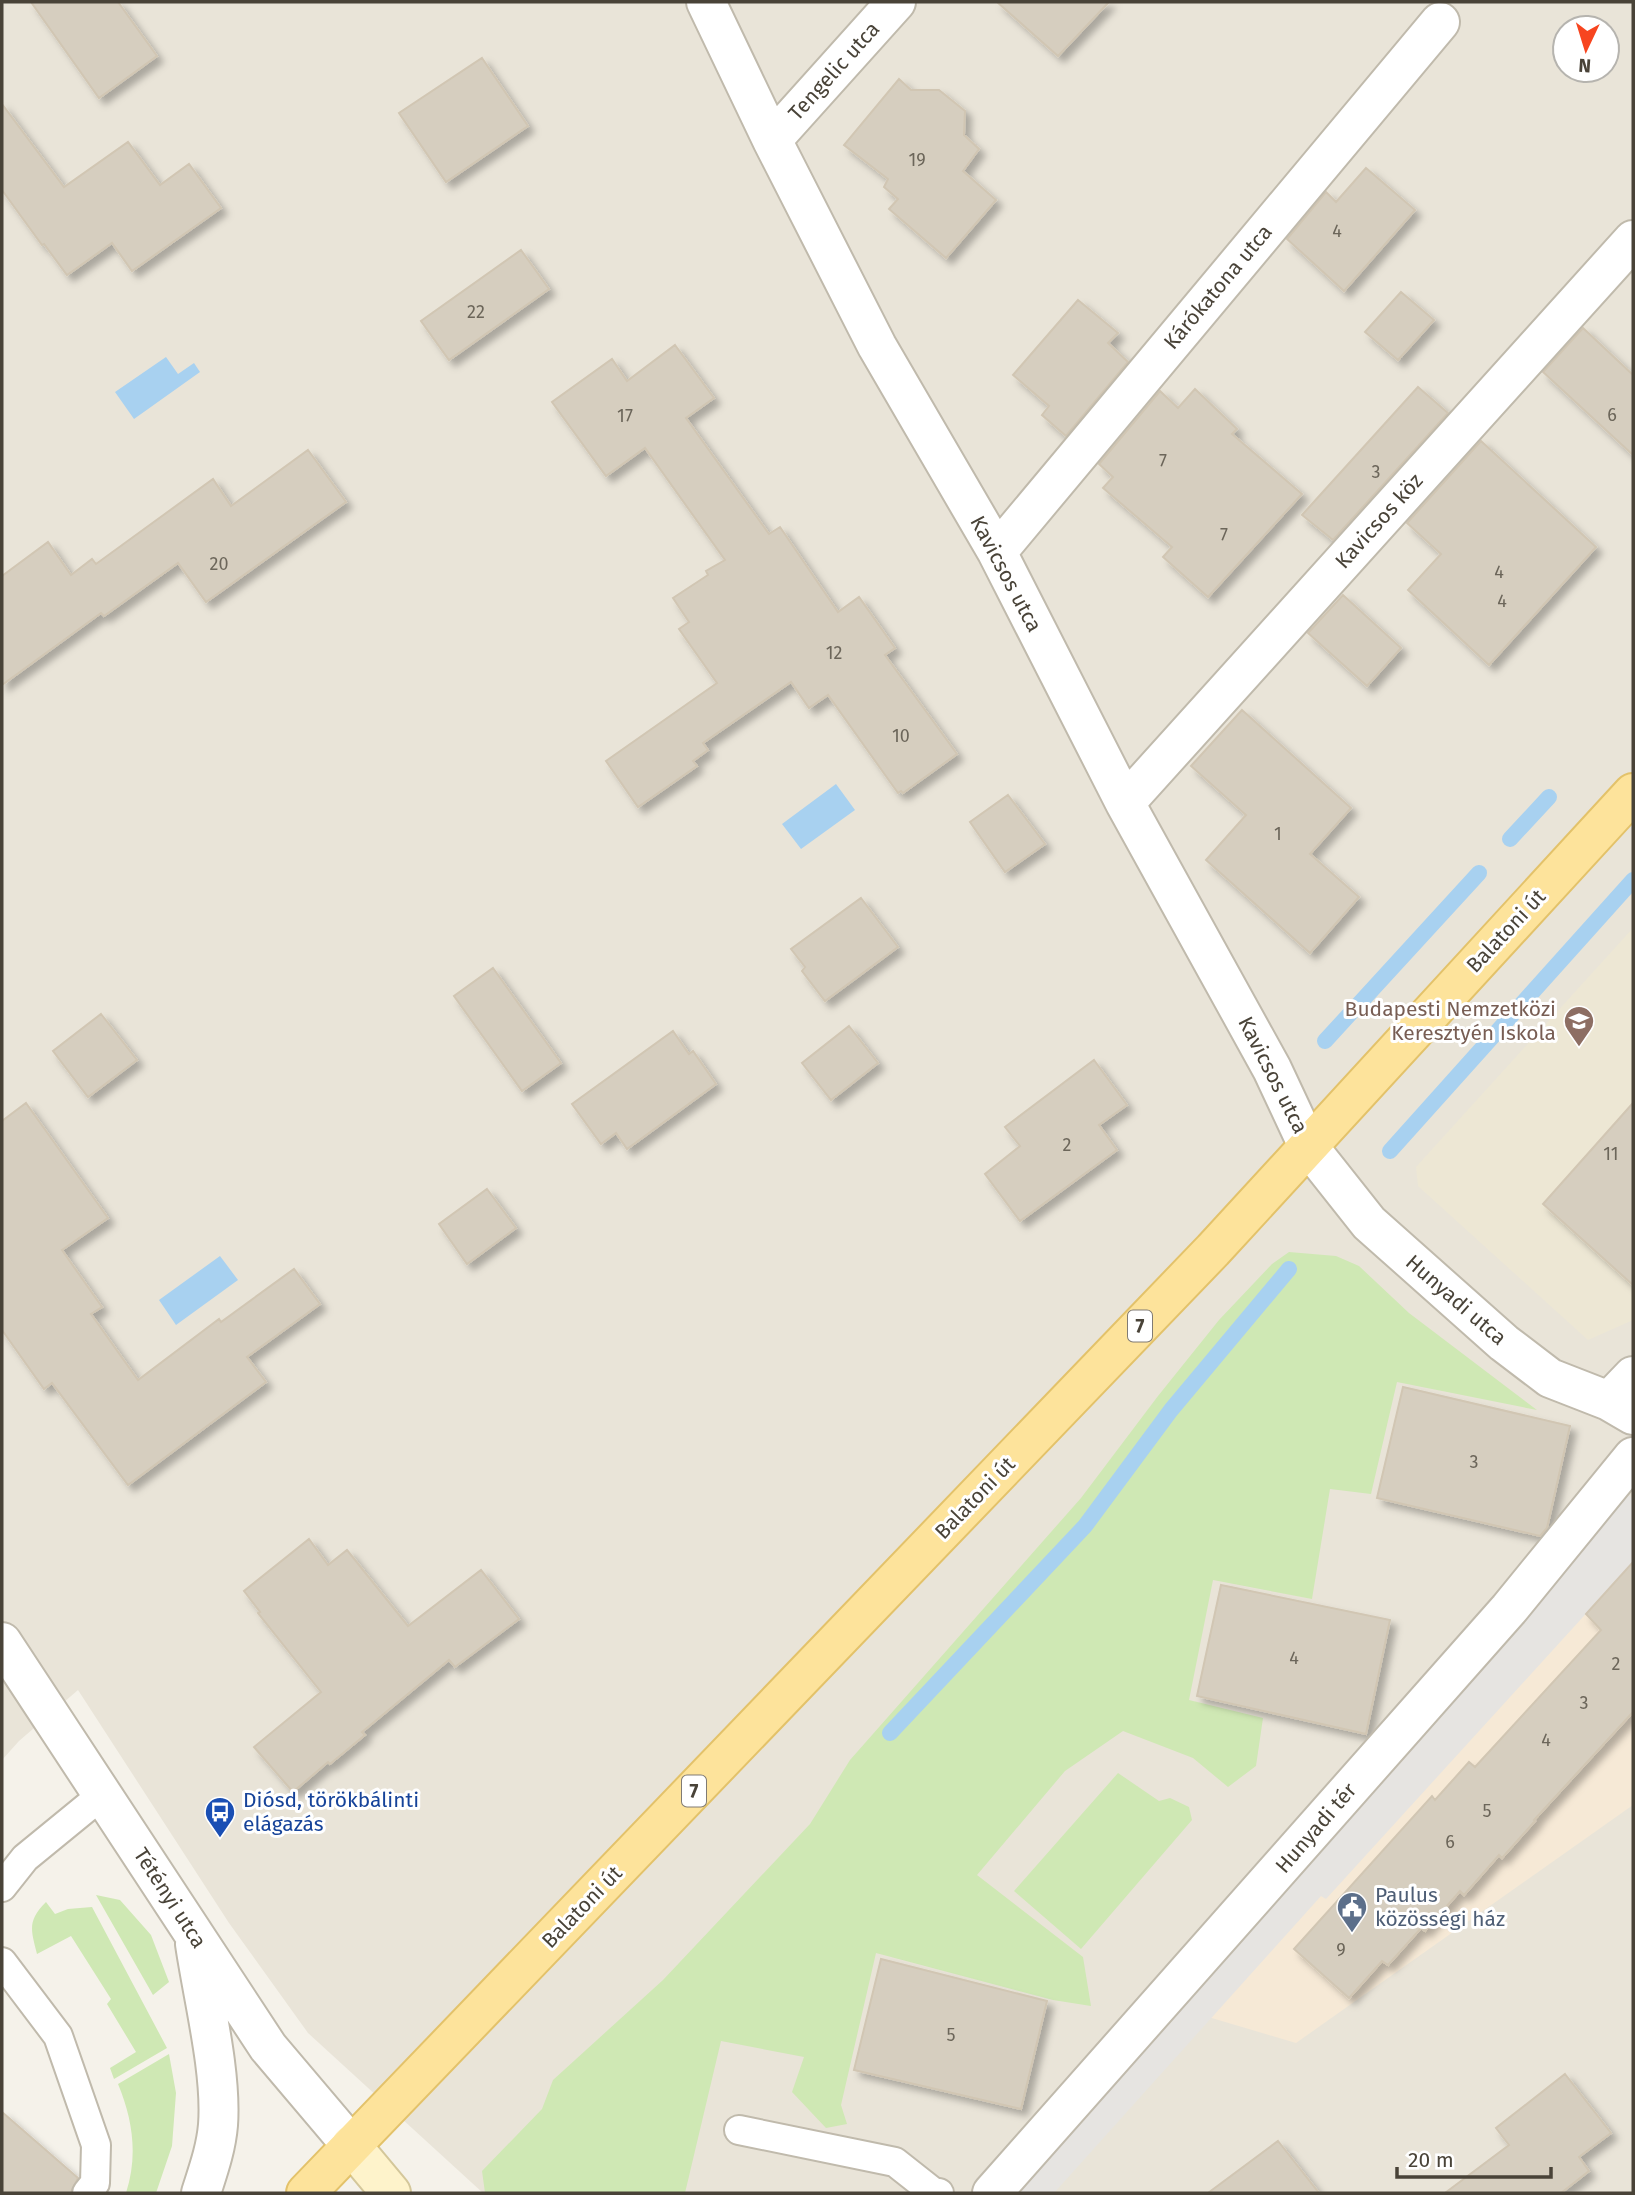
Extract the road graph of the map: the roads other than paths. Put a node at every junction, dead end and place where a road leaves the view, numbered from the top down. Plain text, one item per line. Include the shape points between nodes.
1 (706, 2) edge
2 (896, 2) edge
3 (1440, 22) dead end
4 (772, 140) junction
5 (1633, 240) edge
6 (997, 552) junction
7 (1633, 793) edge
8 (1125, 803) junction
9 (1308, 1146) junction
10 (1625, 1397) edge
11 (1633, 1457) edge
12 (2, 1642) edge
13 (102, 1795) junction
14 (2, 1887) edge
15 (192, 1932) junction
16 (2, 1962) edge
17 (739, 2130) dead end
18 (351, 2145) junction
19 (87, 2193) edge
20 (201, 2193) edge
21 (306, 2193) edge
22 (391, 2193) edge
23 (939, 2193) edge
24 (992, 2193) edge

1 - 4 street, Kavicsos utca
2 - 4 street, Tengelic utca
3 - 6 street, Kárókatona utca
4 - 6 street, Kavicsos utca via 877,346
5 - 8 street, Kavicsos köz
6 - 8 street, Kavicsos utca
7 - 9 main road, Balatoni út / 7
8 - 9 street, Kavicsos utca via 1266,1056
9 - 10 street, Hunyadi utca via 1369,1223 1504,1343 1550,1378
9 - 18 main road, Balatoni út / 7 via 1008,1465
11 - 24 street, Hunyadi tér via 1509,1609
12 - 13 street, Tétényi utca
13 - 14 lane via 25,1858
13 - 15 street, Tétényi utca
15 - 18 street, Tétényi utca via 268,2047
15 - 20 street via 217,2078 214,2154
16 - 19 lane via 58,2036 96,2145 95,2183
17 - 23 lane via 895,2162
18 - 21 main road, Balatoni út / 7
18 - 22 main road

